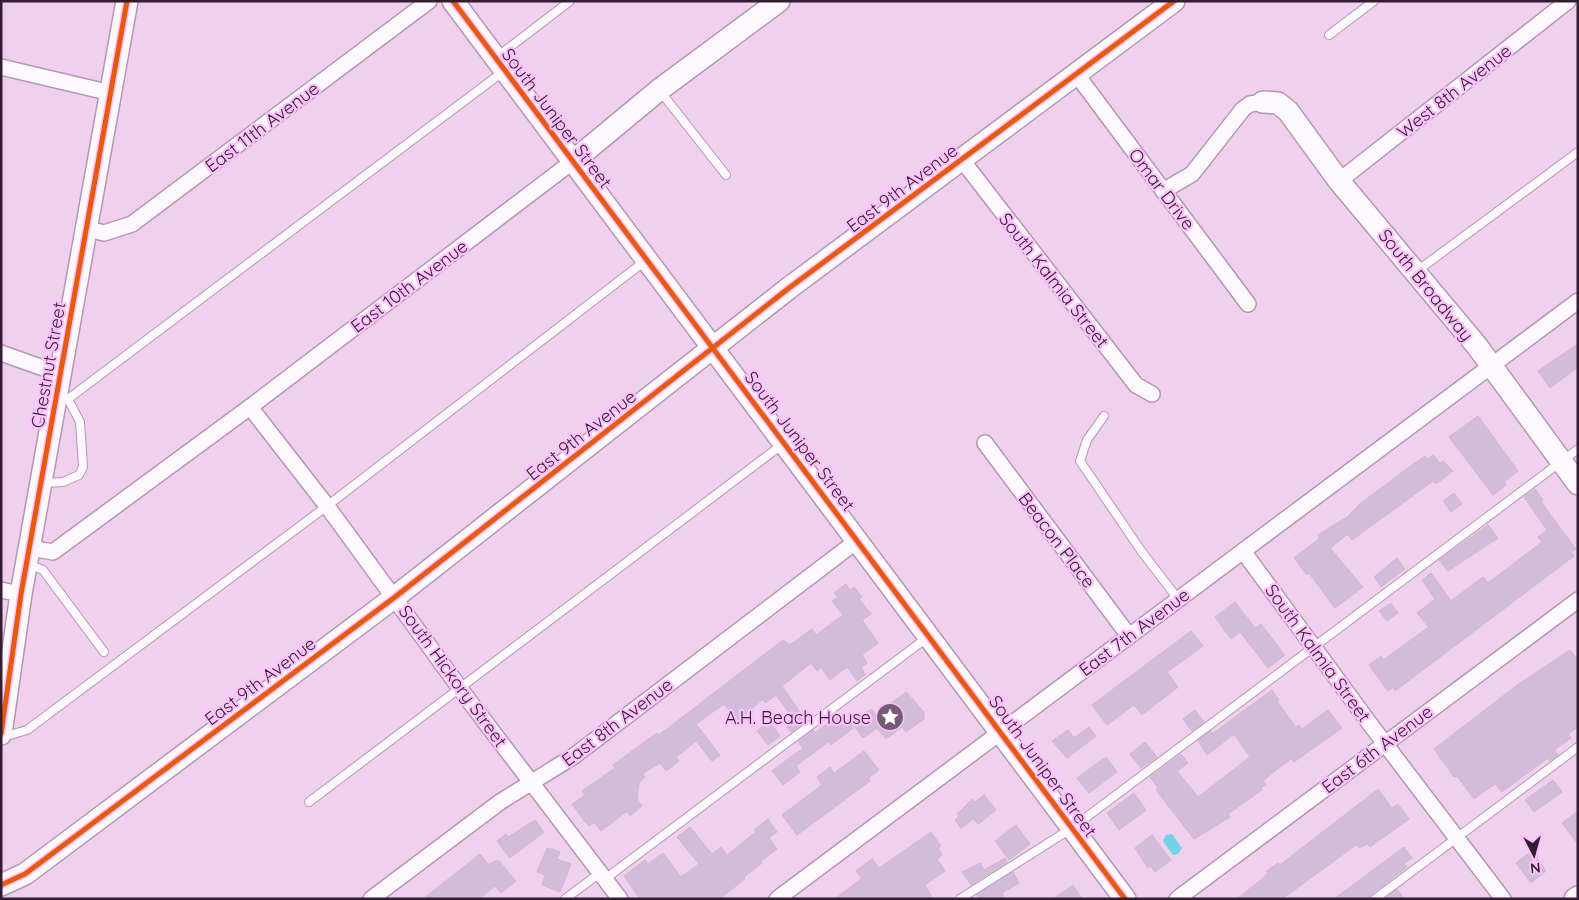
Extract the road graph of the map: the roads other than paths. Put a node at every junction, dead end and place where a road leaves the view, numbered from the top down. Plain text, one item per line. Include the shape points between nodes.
1 (127, 1) edge
2 (429, 1) edge
3 (453, 1) edge
4 (570, 1) edge
5 (779, 1) edge
6 (1174, 1) edge
7 (1374, 1) edge
8 (1568, 1) edge
9 (1329, 35) dead end
10 (500, 64) junction
11 (1, 67) edge
12 (1077, 75) junction
13 (659, 90) junction
14 (111, 94) junction
15 (1263, 102) joint
16 (1578, 152) edge
17 (962, 160) junction
18 (572, 162) junction
19 (726, 175) dead end
20 (1339, 181) junction
21 (1163, 191) junction
22 (88, 228) junction
23 (646, 260) junction
24 (1414, 273) junction
25 (1578, 302) edge
26 (1248, 304) dead end
27 (714, 349) junction
28 (1, 353) edge
29 (1490, 366) junction
30 (60, 374) junction
31 (1152, 394) dead end
32 (62, 397) junction
33 (250, 407) junction
34 (1104, 416) dead end
35 (784, 443) junction
36 (985, 443) dead end
37 (1570, 455) edge
38 (41, 483) junction
39 (1578, 484) edge
40 (327, 506) junction
41 (858, 540) junction
42 (1243, 551) junction
43 (28, 555) junction
44 (11, 592) edge
45 (395, 597) junction
46 (1178, 600) junction
47 (1578, 600) edge
48 (930, 636) junction
49 (1129, 636) junction
50 (1314, 647) junction
51 (104, 652) dead end
52 (462, 688) junction
53 (1001, 732) junction
54 (1, 734) edge
55 (1, 738) edge
56 (1386, 743) junction
57 (1578, 747) edge
58 (532, 782) junction
59 (309, 802) dead end
60 (1072, 828) junction
61 (1457, 837) junction
62 (603, 876) junction
63 (1, 885) edge
64 (371, 899) edge
65 (565, 899) edge
66 (620, 899) edge
67 (777, 899) edge
68 (960, 899) edge
69 (1125, 899) edge
70 (1177, 899) edge
71 (1375, 899) edge
72 (1503, 899) edge

1 - 14 street, Chestnut Street
2 - 22 street, East 11th Avenue via 132,224 104,233
3 - 10 street, South Juniper Street
4 - 10 lane
5 - 13 street, East 10th Avenue
6 - 12 street, East 9th Avenue
7 - 9 lane
8 - 20 street, West 8th Avenue
10 - 18 street, South Juniper Street
10 - 32 lane
11 - 14 street
12 - 17 street, East 9th Avenue
12 - 21 street, Omar Drive
13 - 18 street, East 10th Avenue
13 - 19 lane
14 - 22 street, Chestnut Street
15 - 20 street, South Broadway via 1278,102 1288,110
15 - 21 street via 1243,109 1192,174
16 - 24 lane
17 - 27 street, East 9th Avenue via 789,288
17 - 31 street, South Kalmia Street via 1136,386
18 - 23 street, South Juniper Street
18 - 33 street, East 10th Avenue
20 - 24 street, South Broadway
21 - 26 street, Omar Drive
22 - 30 street, Chestnut Street
23 - 27 street, South Juniper Street
23 - 40 lane
24 - 29 street, South Broadway
25 - 29 street, East 7th Avenue
27 - 35 street, South Juniper Street
27 - 45 street, East 9th Avenue
28 - 30 street
29 - 37 street, South Broadway
29 - 42 street, East 7th Avenue
30 - 32 street, Chestnut Street
32 - 38 street, Chestnut Street
32 - 38 lane via 80,422 83,467 79,475 63,482
33 - 40 street, South Hickory Street
33 - 43 street, East 10th Avenue via 53,552
34 - 46 lane via 1087,440 1080,461
35 - 41 street, South Juniper Street
35 - 52 lane
36 - 49 street, Beacon Place
37 - 39 street, South Broadway
37 - 50 lane
38 - 43 street, Chestnut Street
40 - 45 street, South Hickory Street
40 - 55 lane via 27,730
41 - 48 street, South Juniper Street
41 - 58 street, East 8th Avenue via 574,756
42 - 46 street, East 7th Avenue
42 - 50 street, South Kalmia Street
43 - 44 street, Chestnut Street
43 - 51 lane via 43,570
44 - 54 street, Chestnut Street
45 - 52 street, South Hickory Street
45 - 63 street, East 9th Avenue via 25,874
46 - 49 street, East 7th Avenue
47 - 56 street, East 6th Avenue
48 - 53 street, South Juniper Street
48 - 62 lane
49 - 53 street, East 7th Avenue
50 - 56 street, South Kalmia Street
50 - 60 lane
52 - 58 street, South Hickory Street
52 - 59 lane
53 - 60 street, South Juniper Street
53 - 67 street, East 7th Avenue
56 - 61 street, South Kalmia Street
56 - 70 street, East 6th Avenue
57 - 61 lane
58 - 62 street, South Hickory Street
58 - 64 street, East 8th Avenue
60 - 68 lane
60 - 69 street, South Juniper Street
61 - 71 lane
61 - 72 street, South Kalmia Street
62 - 65 lane
62 - 66 street, South Hickory Street

